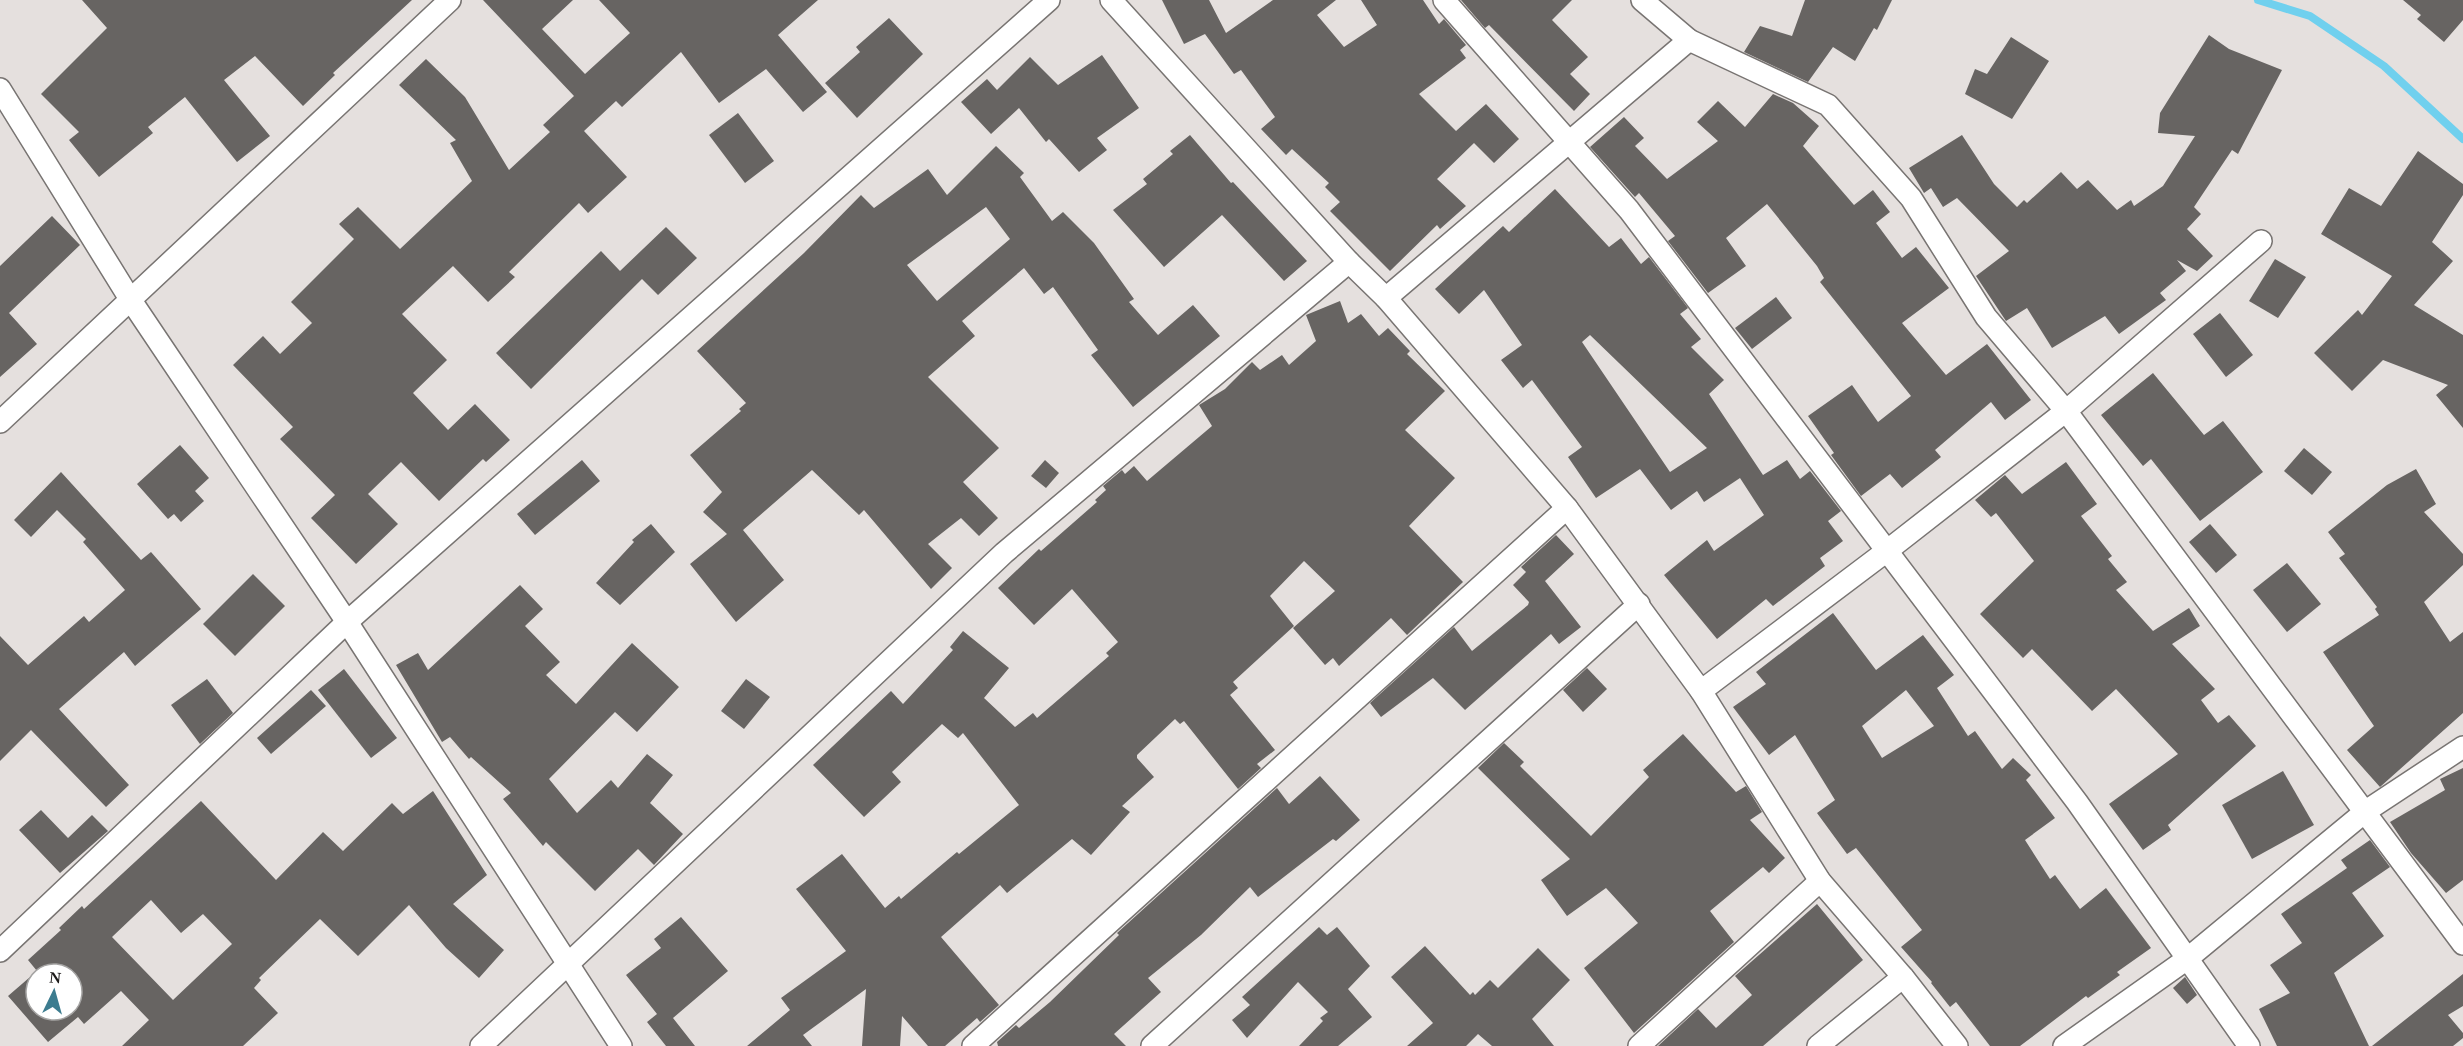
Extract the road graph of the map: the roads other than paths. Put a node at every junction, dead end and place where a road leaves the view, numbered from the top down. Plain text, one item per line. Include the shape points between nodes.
1 (450, 0) edge
2 (1049, 0) edge
3 (1111, 0) edge
4 (1444, 0) edge
5 (1642, 0) edge
6 (1689, 40) junction
7 (0, 89) edge
8 (1569, 141) junction
9 (2261, 241) dead end
10 (1349, 262) junction
11 (1386, 298) junction
12 (130, 299) junction
13 (2066, 411) junction
14 (0, 422) edge
15 (1567, 508) junction
16 (1888, 550) junction
17 (1639, 604) junction
18 (347, 622) junction
19 (1701, 691) junction
20 (2463, 747) edge
21 (2366, 811) junction
22 (1820, 881) junction
23 (2463, 944) edge
24 (0, 951) edge
25 (2187, 959) junction
26 (570, 964) junction
27 (1904, 977) junction
28 (481, 1046) edge
29 (621, 1046) edge
30 (973, 1046) edge
31 (1152, 1046) edge
32 (1639, 1046) edge
33 (1818, 1046) edge
34 (1957, 1046) edge
35 (2064, 1046) edge
36 (2249, 1046) edge

1 - 12 street
2 - 18 street
3 - 10 street
4 - 8 street
5 - 6 street
6 - 8 street
6 - 13 street via 1828,105 1911,198 1986,317
7 - 12 street
8 - 11 street
8 - 16 street via 1629,210
9 - 13 street
10 - 11 street
10 - 26 street via 1004,553
11 - 15 street
12 - 14 street
12 - 18 street
13 - 16 street
13 - 21 street
15 - 17 street
15 - 30 street
16 - 19 street
16 - 25 street via 2077,802
17 - 19 street
17 - 31 street
18 - 24 street
18 - 26 street
19 - 22 street
20 - 21 street
21 - 23 street
21 - 25 street
22 - 27 street
22 - 32 street
25 - 35 street
25 - 36 street
26 - 28 street
26 - 29 street
27 - 33 street
27 - 34 street

